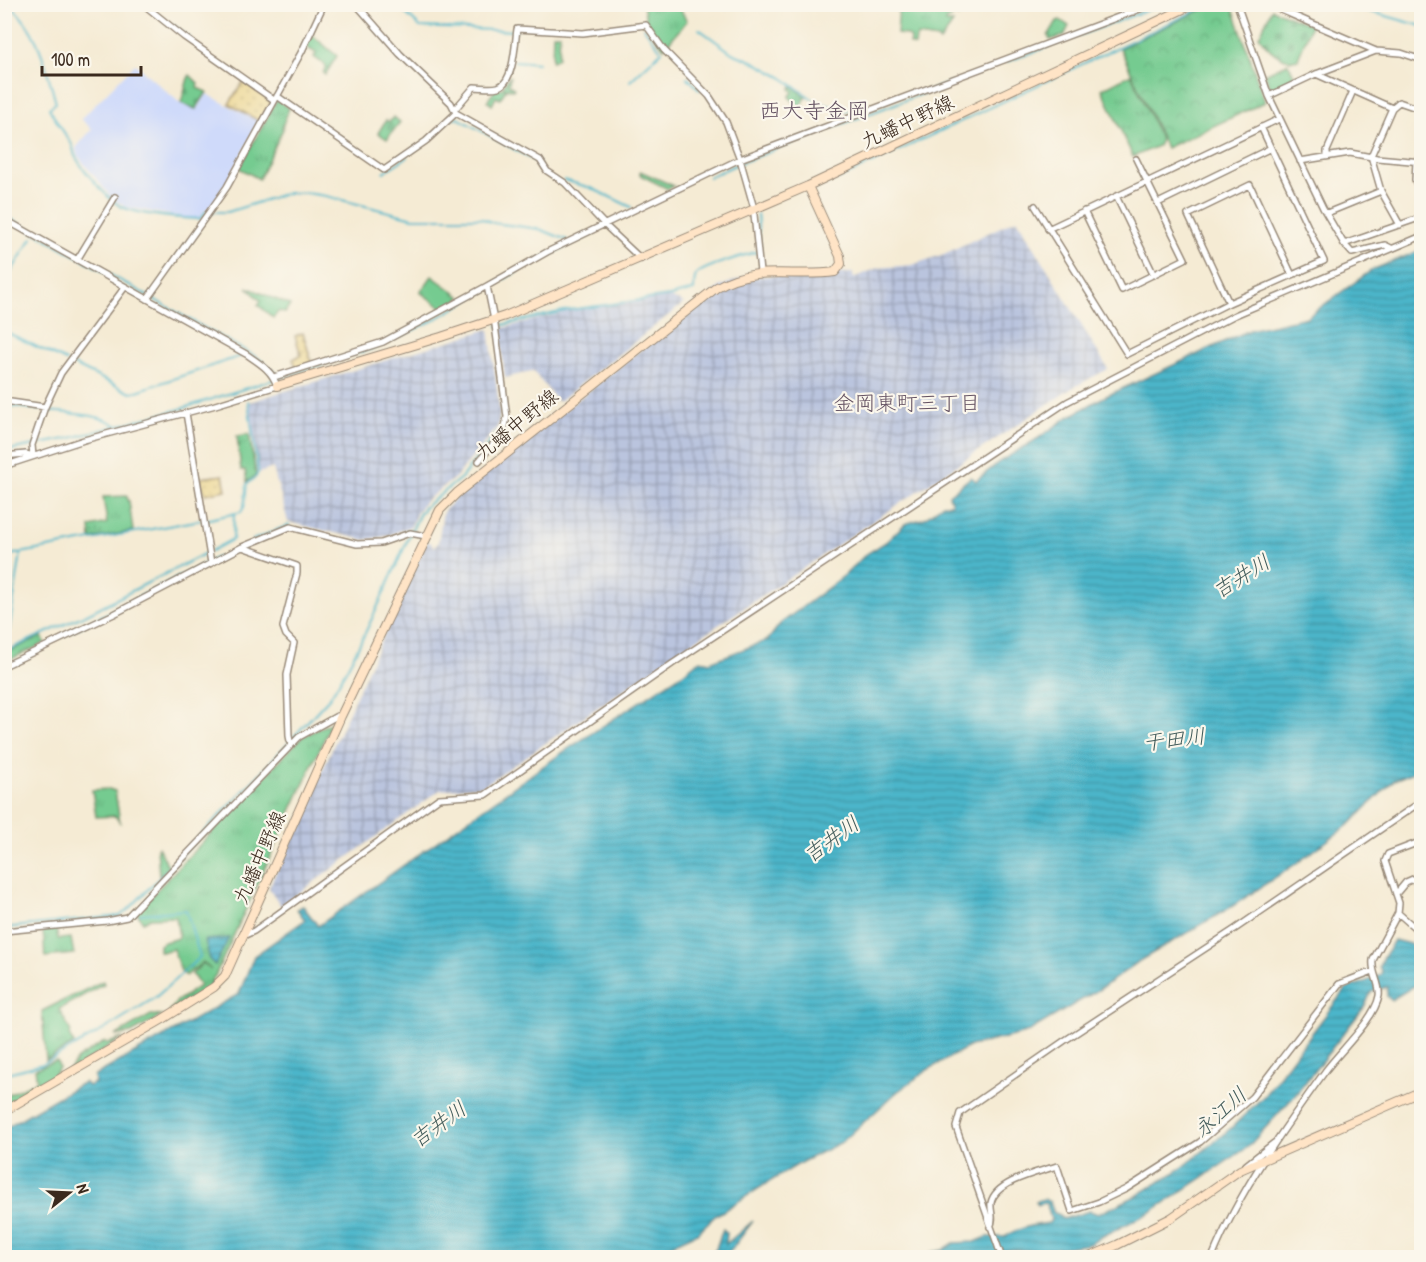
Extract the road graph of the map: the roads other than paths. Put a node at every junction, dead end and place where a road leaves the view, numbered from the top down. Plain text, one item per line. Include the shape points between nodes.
1 (143, 4) edge
2 (324, 4) edge
3 (356, 4) edge
4 (1106, 4) edge
5 (1153, 4) edge
6 (1194, 4) edge
7 (1237, 4) edge
8 (1267, 4) edge
9 (1133, 12) junction
10 (1376, 51) junction
11 (1422, 60) edge
12 (1316, 74) junction
13 (1353, 91) junction
14 (1269, 96) junction
15 (276, 98) junction
16 (1392, 108) junction
17 (1422, 110) edge
18 (456, 111) junction
19 (1279, 119) junction
20 (1261, 127) junction
21 (1271, 148) junction
22 (1327, 156) junction
23 (1371, 156) junction
24 (1136, 159) dead end
25 (1300, 161) junction
26 (741, 162) junction
27 (1419, 162) edge
28 (1147, 181) junction
29 (808, 186) junction
30 (1381, 191) junction
31 (1422, 195) edge
32 (1116, 196) junction
33 (114, 200) dead end
34 (1158, 203) junction
35 (1035, 206) dead end
36 (754, 210) junction
37 (1084, 211) junction
38 (1327, 213) junction
39 (1422, 217) edge
40 (4, 219) edge
41 (1400, 225) junction
42 (605, 226) junction
43 (1048, 229) junction
44 (1422, 236) edge
45 (1344, 244) junction
46 (1391, 248) junction
47 (79, 258) junction
48 (641, 259) junction
49 (760, 272) junction
50 (1154, 275) junction
51 (1292, 275) junction
52 (125, 287) junction
53 (488, 288) junction
54 (148, 297) junction
55 (1229, 303) junction
56 (494, 320) junction
57 (276, 379) junction
58 (4, 401) edge
59 (45, 407) junction
60 (186, 413) junction
61 (4, 456) edge
62 (33, 456) junction
63 (479, 461) dead end
64 (4, 466) edge
65 (426, 536) junction
66 (243, 547) junction
67 (210, 562) junction
68 (4, 666) edge
69 (341, 716) junction
70 (291, 742) junction
71 (1422, 801) edge
72 (1422, 841) edge
73 (1422, 875) edge
74 (1396, 894) junction
75 (1398, 913) junction
76 (4, 931) edge
77 (1422, 934) edge
78 (242, 937) junction
79 (1373, 973) junction
80 (1422, 1091) edge
81 (4, 1111) edge
82 (1279, 1139) junction
83 (1264, 1161) junction
84 (1240, 1170) junction
85 (990, 1227) junction
86 (1002, 1257) edge
87 (1087, 1257) edge
88 (1212, 1257) edge

1 - 15 street via 184,37
2 - 15 street
3 - 18 street
4 - 9 street
5 - 9 street
6 - 29 main road, 九蟠中野線
7 - 14 street
8 - 10 street
9 - 26 street
10 - 11 street
10 - 12 street
12 - 13 street
12 - 14 street
13 - 16 street
13 - 22 street
14 - 19 street
15 - 18 street via 384,170 426,141
15 - 54 street via 227,187
16 - 17 street via 1399,102
16 - 23 street
18 - 26 street via 474,87 498,87 504,83 512,66 517,31 583,33 646,25 657,42 716,104
18 - 42 street via 540,160
19 - 20 street
19 - 25 street
20 - 21 street
20 - 28 street
21 - 34 street
21 - 51 street via 1324,261
22 - 23 street
22 - 25 street
23 - 27 street
23 - 30 street
24 - 28 street
25 - 38 street
26 - 36 street
26 - 42 street
27 - 31 street via 1415,180
28 - 32 street
28 - 34 street
29 - 36 main road
29 - 49 main road, 九蟠中野線 via 840,256 840,267 835,272 822,273
30 - 38 street
30 - 41 street
32 - 37 street
32 - 50 street
33 - 47 street
34 - 50 street via 1185,259
35 - 43 street
36 - 48 main road
36 - 49 street
37 - 43 street
37 - 50 street via 1122,290
38 - 45 street
39 - 41 street
40 - 47 street
41 - 45 street
42 - 48 street
42 - 53 street via 525,263
43 - 55 street via 1127,354
44 - 46 street
45 - 46 street via 1352,253
46 - 78 street via 1235,315 1067,402 672,664 486,795 440,798
47 - 52 street
48 - 56 main road
49 - 65 main road, 九蟠中野線 via 726,281 664,327 457,493 440,510
51 - 55 street
51 - 55 street via 1250,185 1188,215
52 - 54 street
52 - 59 street via 66,365
53 - 56 street
53 - 57 street via 383,342
54 - 57 street via 246,354
56 - 57 main road
56 - 63 street via 507,417 504,431
57 - 60 street
58 - 59 street
59 - 62 street via 32,447
60 - 62 street
60 - 67 street
61 - 62 street
62 - 64 street
65 - 66 street via 412,533 368,545 290,527
65 - 69 main road, 九蟠中野線
66 - 67 street
66 - 70 street via 297,566 283,627 294,642 287,675
67 - 68 street via 114,614
69 - 70 street
69 - 78 main road, 九蟠中野線
70 - 76 street via 127,917
71 - 85 street via 960,1113 956,1127
72 - 74 street via 1388,854 1385,861
73 - 74 street via 1406,882
74 - 75 street
75 - 77 street
75 - 79 street via 1373,960
78 - 81 main road, 九蟠中野線 via 225,976 214,987
79 - 82 street via 1380,993 1374,1009 1327,1068
79 - 85 street via 1340,984 1252,1096 1200,1142 1126,1189 1072,1211 1057,1166 1013,1180 994,1197
80 - 83 main road
82 - 83 street
82 - 84 street
83 - 84 main road
83 - 88 street
84 - 87 main road via 1171,1218
85 - 86 street

